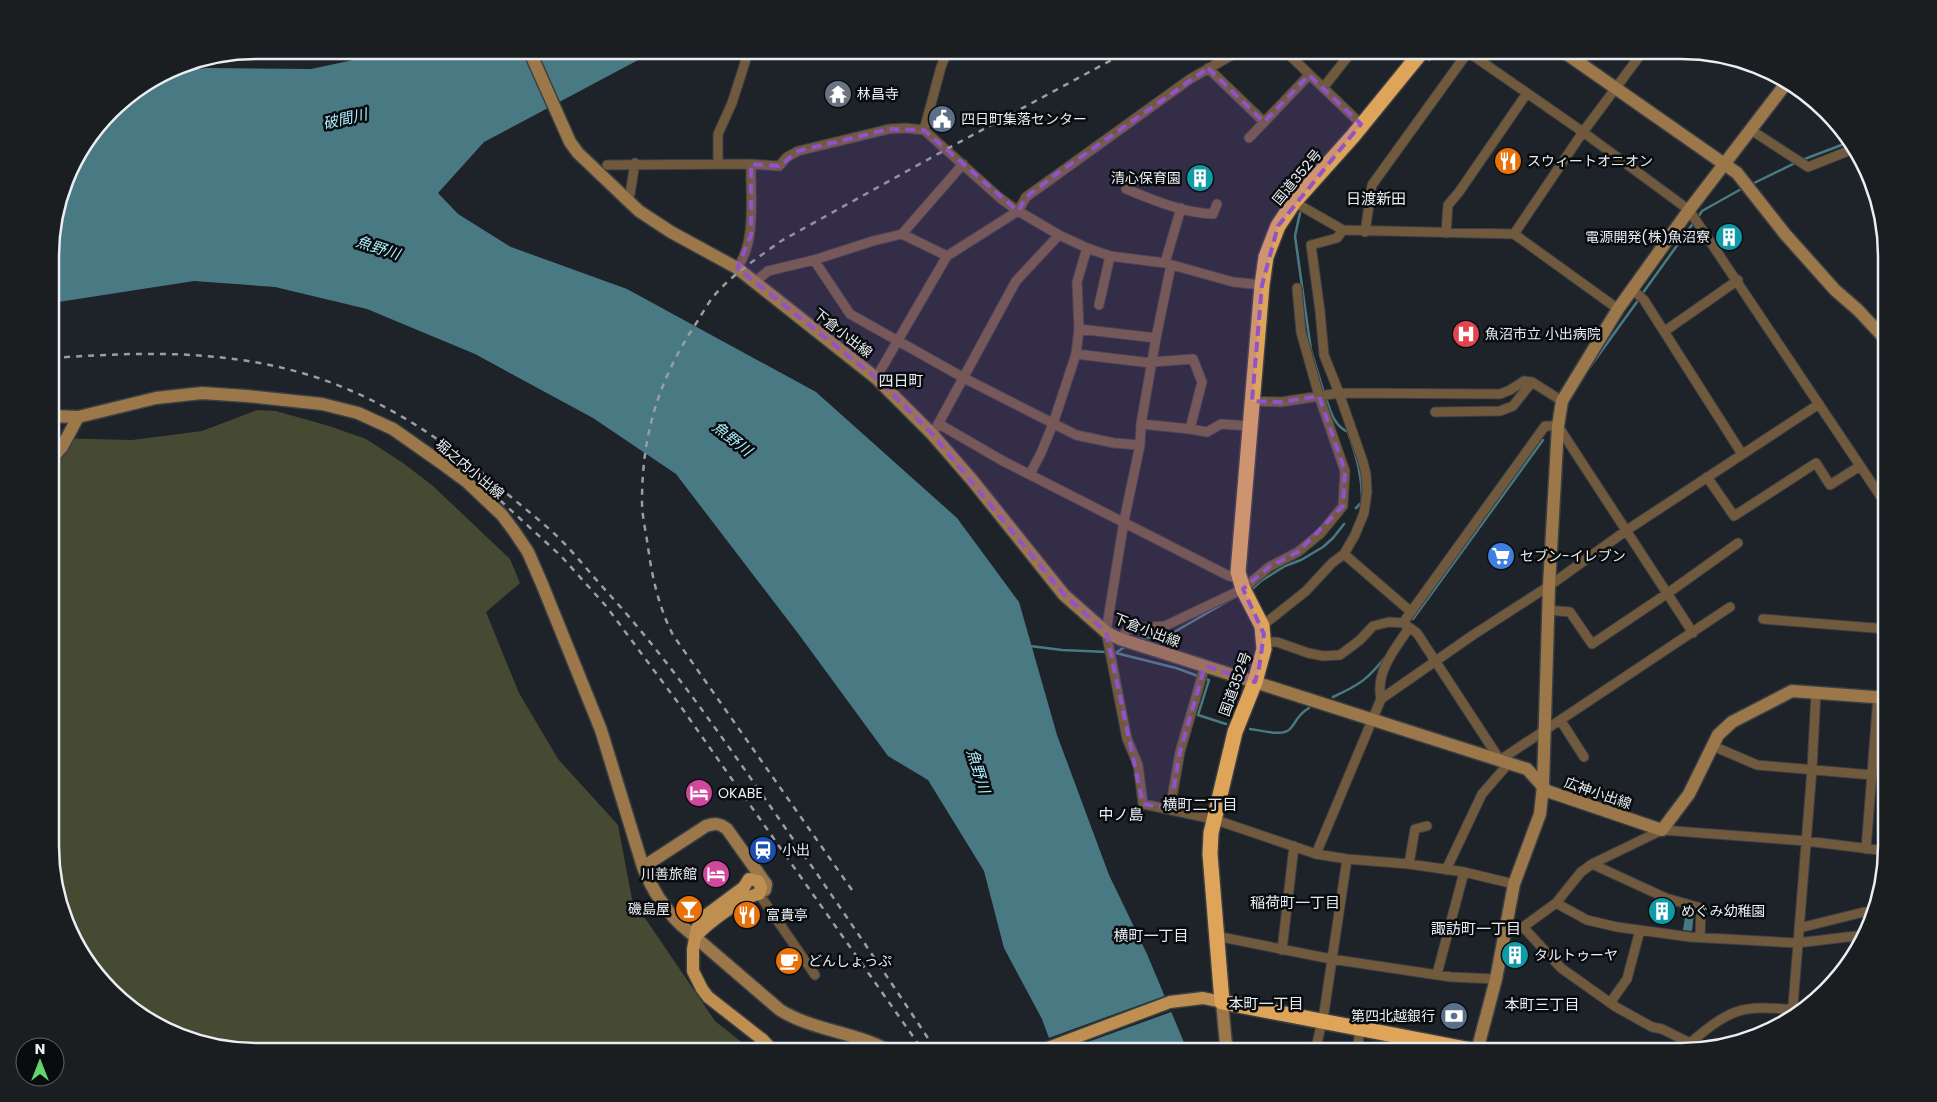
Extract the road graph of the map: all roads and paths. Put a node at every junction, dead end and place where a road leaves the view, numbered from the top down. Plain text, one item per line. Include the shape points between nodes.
1 (534, 59) edge
2 (746, 59) edge
3 (944, 59) edge
4 (1224, 59) edge
5 (1293, 59) edge
6 (1346, 59) edge
7 (1415, 59) edge
8 (1460, 59) edge
9 (1477, 59) edge
10 (1575, 59) edge
11 (1637, 59) edge
12 (1208, 68) junction
13 (1310, 75) junction
14 (1615, 86) junction
15 (1783, 87) edge
16 (1322, 88) junction
17 (1526, 94) junction
18 (1264, 122) junction
19 (1361, 124) junction
20 (924, 130) junction
21 (1751, 130) junction
22 (1583, 132) junction
23 (1249, 138) dead end
24 (1848, 151) edge
25 (607, 164) dead end
26 (635, 164) junction
27 (718, 164) junction
28 (751, 164) junction
29 (963, 164) junction
30 (1726, 164) junction
31 (1126, 189) dead end
32 (626, 198) junction
33 (1294, 202) junction
34 (1217, 204) dead end
35 (1181, 208) junction
36 (1689, 210) junction
37 (1018, 211) junction
38 (1343, 230) junction
39 (1365, 232) junction
40 (1446, 233) junction
41 (902, 234) junction
42 (1514, 234) junction
43 (1060, 235) junction
44 (1086, 248) junction
45 (947, 256) junction
46 (1110, 256) junction
47 (814, 260) junction
48 (1168, 264) junction
49 (736, 268) junction
50 (1738, 280) junction
51 (755, 282) junction
52 (1262, 285) junction
53 (1298, 288) dead end
54 (1633, 290) junction
55 (1099, 305) dead end
56 (1618, 309) junction
57 (1079, 328) junction
58 (1665, 331) junction
59 (1878, 332) edge
60 (1156, 338) junction
61 (897, 340) junction
62 (1076, 354) junction
63 (1151, 363) junction
64 (876, 378) junction
65 (964, 378) junction
66 (1532, 382) junction
67 (1339, 393) junction
68 (1322, 395) junction
69 (1252, 401) junction
70 (1562, 401) junction
71 (1819, 404) junction
72 (1436, 412) dead end
73 (59, 416) edge
74 (78, 417) junction
75 (1053, 424) junction
76 (1141, 424) junction
77 (1250, 426) junction
78 (1558, 426) junction
79 (936, 429) junction
80 (1190, 430) junction
81 (1140, 445) junction
82 (59, 450) edge
83 (1742, 454) junction
84 (1860, 466) junction
85 (1030, 474) junction
86 (1707, 477) junction
87 (1878, 494) edge
88 (1124, 521) junction
89 (1627, 530) junction
90 (1738, 543) dead end
91 (1344, 554) junction
92 (1241, 584) junction
93 (1549, 586) junction
94 (1668, 593) junction
95 (1730, 607) dead end
96 (1548, 610) junction
97 (1410, 612) junction
98 (1763, 619) dead end
99 (1262, 626) junction
100 (1406, 626) junction
101 (1878, 628) edge
102 (1106, 632) junction
103 (1694, 633) junction
104 (1120, 639) junction
105 (1264, 642) junction
106 (1436, 661) junction
107 (1204, 673) junction
108 (1255, 682) junction
109 (1816, 692) junction
110 (1878, 698) edge
111 (1381, 699) junction
112 (1371, 720) junction
113 (1561, 721) junction
114 (1545, 731) junction
115 (1878, 733) edge
116 (1713, 746) junction
117 (1584, 757) dead end
118 (1505, 762) junction
119 (1812, 769) junction
120 (1872, 775) junction
121 (1543, 786) junction
122 (1170, 809) junction
123 (1213, 819) junction
124 (1427, 826) dead end
125 (1662, 830) junction
126 (1806, 841) junction
127 (1294, 846) junction
128 (1866, 849) junction
129 (1878, 850) edge
130 (1316, 854) junction
131 (1347, 859) junction
132 (1409, 864) junction
133 (1592, 864) junction
134 (643, 868) junction
135 (1446, 870) junction
136 (1464, 872) junction
137 (1514, 884) junction
138 (759, 894) junction
139 (1556, 903) junction
140 (1864, 912) dead end
141 (1523, 927) junction
142 (1506, 928) junction
143 (1799, 928) junction
144 (1640, 930) junction
145 (1857, 935) edge
146 (696, 936) junction
147 (1216, 936) junction
148 (1700, 937) junction
149 (1797, 944) junction
150 (1282, 950) junction
151 (1331, 959) junction
152 (1437, 974) junction
153 (816, 975) dead end
154 (1496, 979) junction
155 (1222, 1002) junction
156 (1610, 1003) junction
157 (1792, 1009) edge
158 (1786, 1013) edge
159 (1322, 1021) junction
160 (1360, 1029) junction
161 (766, 1043) edge
162 (876, 1043) edge
163 (1061, 1043) edge
164 (1226, 1043) edge
165 (1317, 1043) edge
166 (1358, 1043) edge
167 (1435, 1043) edge
168 (1480, 1043) edge
169 (1685, 1043) edge
170 (1695, 1043) edge

1 - 32 main road, 下倉小出線 via 570,142
2 - 27 street via 718,134
3 - 20 street
4 - 12 street
5 - 13 street
6 - 16 street
7 - 19 highway, 国道352号
8 - 39 street via 1372,185
9 - 17 street
10 - 14 main road
11 - 14 street
12 - 18 street
12 - 37 street via 1026,197
13 - 16 street
13 - 18 street
14 - 22 street
14 - 30 main road
15 - 21 main road
16 - 19 street
17 - 22 street
17 - 40 street via 1448,205
18 - 23 street
19 - 33 highway, 国道352号
20 - 28 street via 889,129 798,151 779,166
20 - 29 street
21 - 24 street via 1808,167
21 - 30 main road
22 - 36 street
22 - 42 street
25 - 26 street
26 - 27 street
26 - 32 street via 630,194
27 - 28 street
28 - 49 street via 751,235 742,261
29 - 37 street
29 - 41 street
30 - 36 main road
30 - 59 main road via 1835,290
31 - 35 street
32 - 49 main road, 下倉小出線 via 671,232
33 - 38 street
33 - 52 highway, 国道352号 via 1278,226 1266,257
34 - 35 street via 1212,214
35 - 48 street
36 - 50 street
36 - 54 main road
37 - 43 street
37 - 45 street
38 - 39 street
38 - 67 street via 1337,238 1311,245 1324,355
39 - 40 street
40 - 42 street
41 - 45 street
41 - 47 street
42 - 56 street
43 - 44 street
43 - 65 street via 1016,281
44 - 46 street
44 - 57 street via 1077,282
45 - 61 street
46 - 48 street
46 - 55 street
47 - 51 street via 768,270
47 - 61 street via 850,314
48 - 52 street via 1233,282
48 - 60 street
49 - 51 main road, 下倉小出線
50 - 58 street
50 - 71 street
51 - 64 main road, 下倉小出線
52 - 69 highway, 国道352号
53 - 68 street via 1301,332
54 - 56 main road
54 - 58 street via 1644,300
56 - 70 main road
57 - 60 street
57 - 62 street
58 - 83 street
60 - 63 street
61 - 64 street
61 - 65 street
62 - 63 street
62 - 75 street
63 - 76 street
63 - 80 street via 1193,358 1202,382
64 - 79 main road, 下倉小出線
65 - 75 street
65 - 79 street
66 - 67 street via 1524,381 1500,394
66 - 70 street
66 - 72 street via 1512,406 1500,411
67 - 68 street
67 - 91 street via 1363,462 1367,492 1364,513
68 - 69 street via 1281,402
68 - 92 street via 1345,471 1343,506 1321,533 1298,552
69 - 77 highway, 国道352号
70 - 78 main road
71 - 83 street
71 - 84 street
73 - 74 main road, 堀之内小出線
74 - 82 main road
74 - 134 main road, 堀之内小出線 via 156,398 202,393 322,404 358,412 393,429 467,482 502,515 528,552 604,738
75 - 81 street via 1076,435
75 - 85 street
76 - 80 street
76 - 81 street
77 - 80 street via 1221,424 1207,432
77 - 92 highway, 国道352号 via 1241,534
78 - 89 street
78 - 93 main road
78 - 97 street via 1545,426
79 - 85 street
79 - 102 main road, 下倉小出線 via 972,480 1064,595
81 - 88 street
83 - 86 street
84 - 86 street via 1830,485 1816,463 1734,516
84 - 87 street
85 - 88 street
86 - 89 street
88 - 92 street
88 - 102 street
89 - 93 street
89 - 94 street
90 - 94 street
91 - 97 street
91 - 99 street via 1306,591
92 - 99 highway, 国道352号
92 - 104 street via 1165,626 1128,630
93 - 96 main road
93 - 106 street
94 - 96 street via 1592,644 1570,612
94 - 103 street
95 - 103 street
96 - 114 main road
97 - 100 street
98 - 101 street
99 - 105 highway, 国道352号
100 - 105 street via 1389,622 1372,626 1360,640 1340,654 1323,656 1277,642
100 - 106 street via 1417,633
100 - 111 street via 1386,662 1379,692
102 - 104 main road, 下倉小出線
102 - 122 street via 1127,739 1138,765 1143,804
103 - 113 street
104 - 107 main road, 下倉小出線
105 - 108 highway, 国道352号
106 - 111 street
106 - 118 street
107 - 108 main road, 下倉小出線
107 - 122 street via 1180,752
108 - 112 main road, 広神小出線
108 - 123 highway, 国道352号 via 1235,732
109 - 110 main road
109 - 116 main road via 1792,691 1732,722 1718,735
109 - 119 street
111 - 112 street
112 - 118 main road, 広神小出線
112 - 130 street
113 - 114 street
113 - 117 street
114 - 118 street
114 - 121 main road
115 - 120 street
116 - 119 street via 1757,765
116 - 125 main road via 1689,794
118 - 121 main road, 広神小出線 via 1527,769
118 - 135 street via 1482,794
119 - 120 street
119 - 126 street
120 - 128 street
121 - 125 main road, 広神小出線 via 1547,791
121 - 137 main road via 1540,814
122 - 123 street
123 - 127 street
123 - 147 highway, 国道352号 via 1210,854
124 - 132 street via 1415,829
125 - 126 street
125 - 133 street
126 - 128 street
126 - 143 street
127 - 130 street
127 - 150 street
128 - 129 street
130 - 131 street
131 - 132 street
131 - 151 street
132 - 135 street
133 - 139 street via 1581,872
133 - 148 street via 1666,898 1701,908
134 - 138 main road via 706,826 721,824 766,884
134 - 146 main road, 堀之内小出線 via 650,886 666,910
135 - 136 street
136 - 137 street
136 - 152 street
137 - 142 main road
138 - 146 main road via 759,882 749,879 744,887 702,918
138 - 153 street
139 - 141 street
139 - 144 street via 1586,920
140 - 143 street
141 - 142 street
141 - 156 street via 1560,968
142 - 154 main road
143 - 149 street
144 - 148 street
144 - 156 street via 1627,979
145 - 149 street
146 - 161 main road via 693,972 702,989
146 - 162 main road, 堀之内小出線 via 789,1016
147 - 150 street
147 - 155 highway, 国道352号
148 - 149 street
149 - 157 street
150 - 151 street
151 - 152 street
151 - 159 street
152 - 154 street
154 - 168 main road
155 - 159 highway
155 - 163 main road via 1203,998 1170,1002
155 - 164 main road
156 - 169 street
158 - 170 street via 1748,1009 1735,1012 1706,1030
159 - 160 highway
159 - 165 street
160 - 166 street
160 - 167 highway

